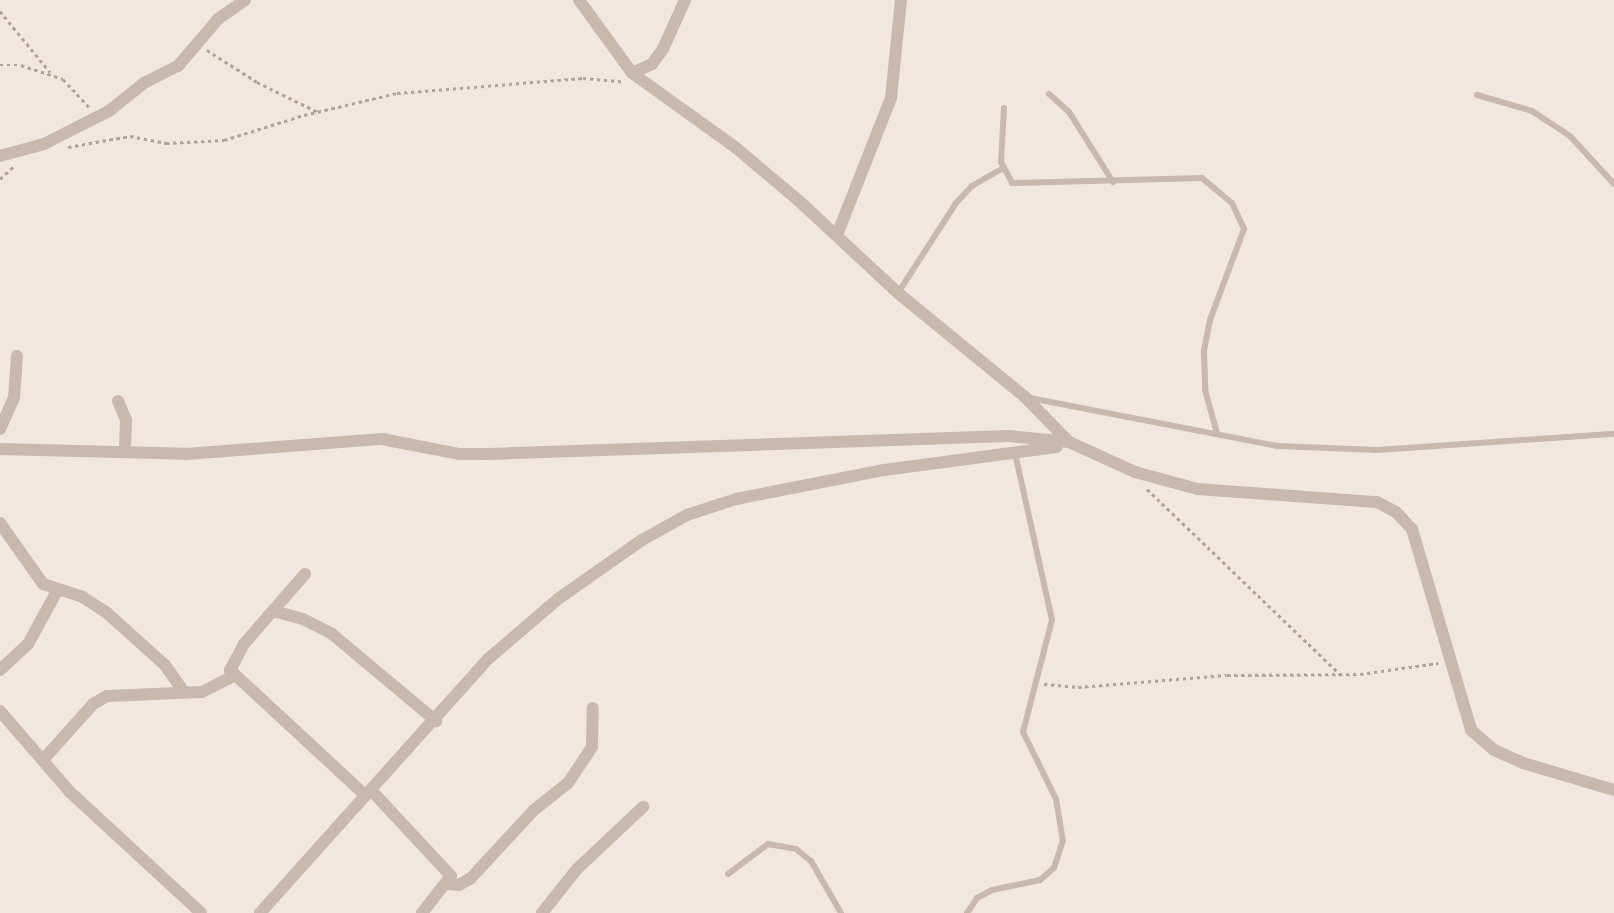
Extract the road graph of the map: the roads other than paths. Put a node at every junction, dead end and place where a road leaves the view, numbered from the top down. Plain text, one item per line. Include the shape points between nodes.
1 (245, 0) edge
2 (579, 0) edge
3 (685, 0) edge
4 (901, 0) edge
5 (636, 76) junction
6 (1049, 94) dead end
7 (1477, 95) dead end
8 (1004, 108) dead end
9 (0, 156) edge
10 (1003, 168) junction
11 (1113, 182) junction
12 (1614, 184) edge
13 (837, 235) junction
14 (898, 293) junction
15 (17, 356) dead end
16 (1025, 397) junction
17 (118, 401) dead end
18 (0, 429) edge
19 (1217, 433) junction
20 (1614, 434) edge
21 (1069, 442) junction
22 (0, 449) edge
23 (1084, 449) junction
24 (125, 452) junction
25 (1015, 453) junction
26 (0, 523) edge
27 (305, 574) dead end
28 (57, 591) junction
29 (273, 611) junction
30 (0, 670) edge
31 (233, 676) junction
32 (183, 691) junction
33 (593, 708) dead end
34 (0, 711) edge
35 (436, 721) junction
36 (43, 760) junction
37 (1614, 790) edge
38 (367, 792) junction
39 (643, 807) dead end
40 (728, 874) dead end
41 (446, 884) junction
42 (201, 913) edge
43 (260, 913) edge
44 (422, 913) edge
45 (542, 913) edge
46 (841, 913) edge
47 (967, 913) edge

1 - 9 street via 218,19 178,66 144,83 99,117 44,144
2 - 5 street
3 - 5 street via 663,48
4 - 13 street via 891,98
5 - 13 street via 735,147
6 - 11 lane via 1069,112
7 - 12 lane via 1532,111 1570,136
8 - 10 lane
10 - 11 lane via 1012,183
10 - 14 lane via 972,186 956,202
11 - 19 lane via 1170,175 1202,178 1220,189 1241,219 1242,241 1210,320 1204,352 1205,390
13 - 14 street
14 - 16 street
15 - 18 street via 14,398
16 - 19 lane
16 - 21 street
17 - 24 street via 126,420
19 - 20 lane via 1278,446 1377,450
21 - 23 street
21 - 24 street via 1009,436 905,437 459,454 382,439 243,451
22 - 24 street
23 - 25 street via 1048,446
23 - 37 street via 1135,472 1198,489 1377,502 1396,512 1412,529 1426,565 1471,730 1494,750 1569,780
25 - 35 street via 884,470 736,499 687,515 642,540 558,600 488,659
25 - 47 lane via 1052,620 1023,732 1056,799 1063,841 1060,856 1040,880 992,890 977,898
26 - 28 street via 36,577
27 - 29 street
28 - 30 street via 28,644
28 - 32 street via 81,596 107,613 165,665
29 - 31 street via 231,662
29 - 35 street via 332,634
31 - 32 street via 202,692
31 - 38 street
32 - 36 street via 107,696 93,704
33 - 41 street via 592,747 575,774 534,810 471,878 459,885
34 - 36 street
35 - 38 street
36 - 42 street via 70,792
38 - 41 street via 452,876
38 - 43 street
39 - 45 street via 597,849
40 - 46 lane via 768,844 796,849 811,861
41 - 44 street

